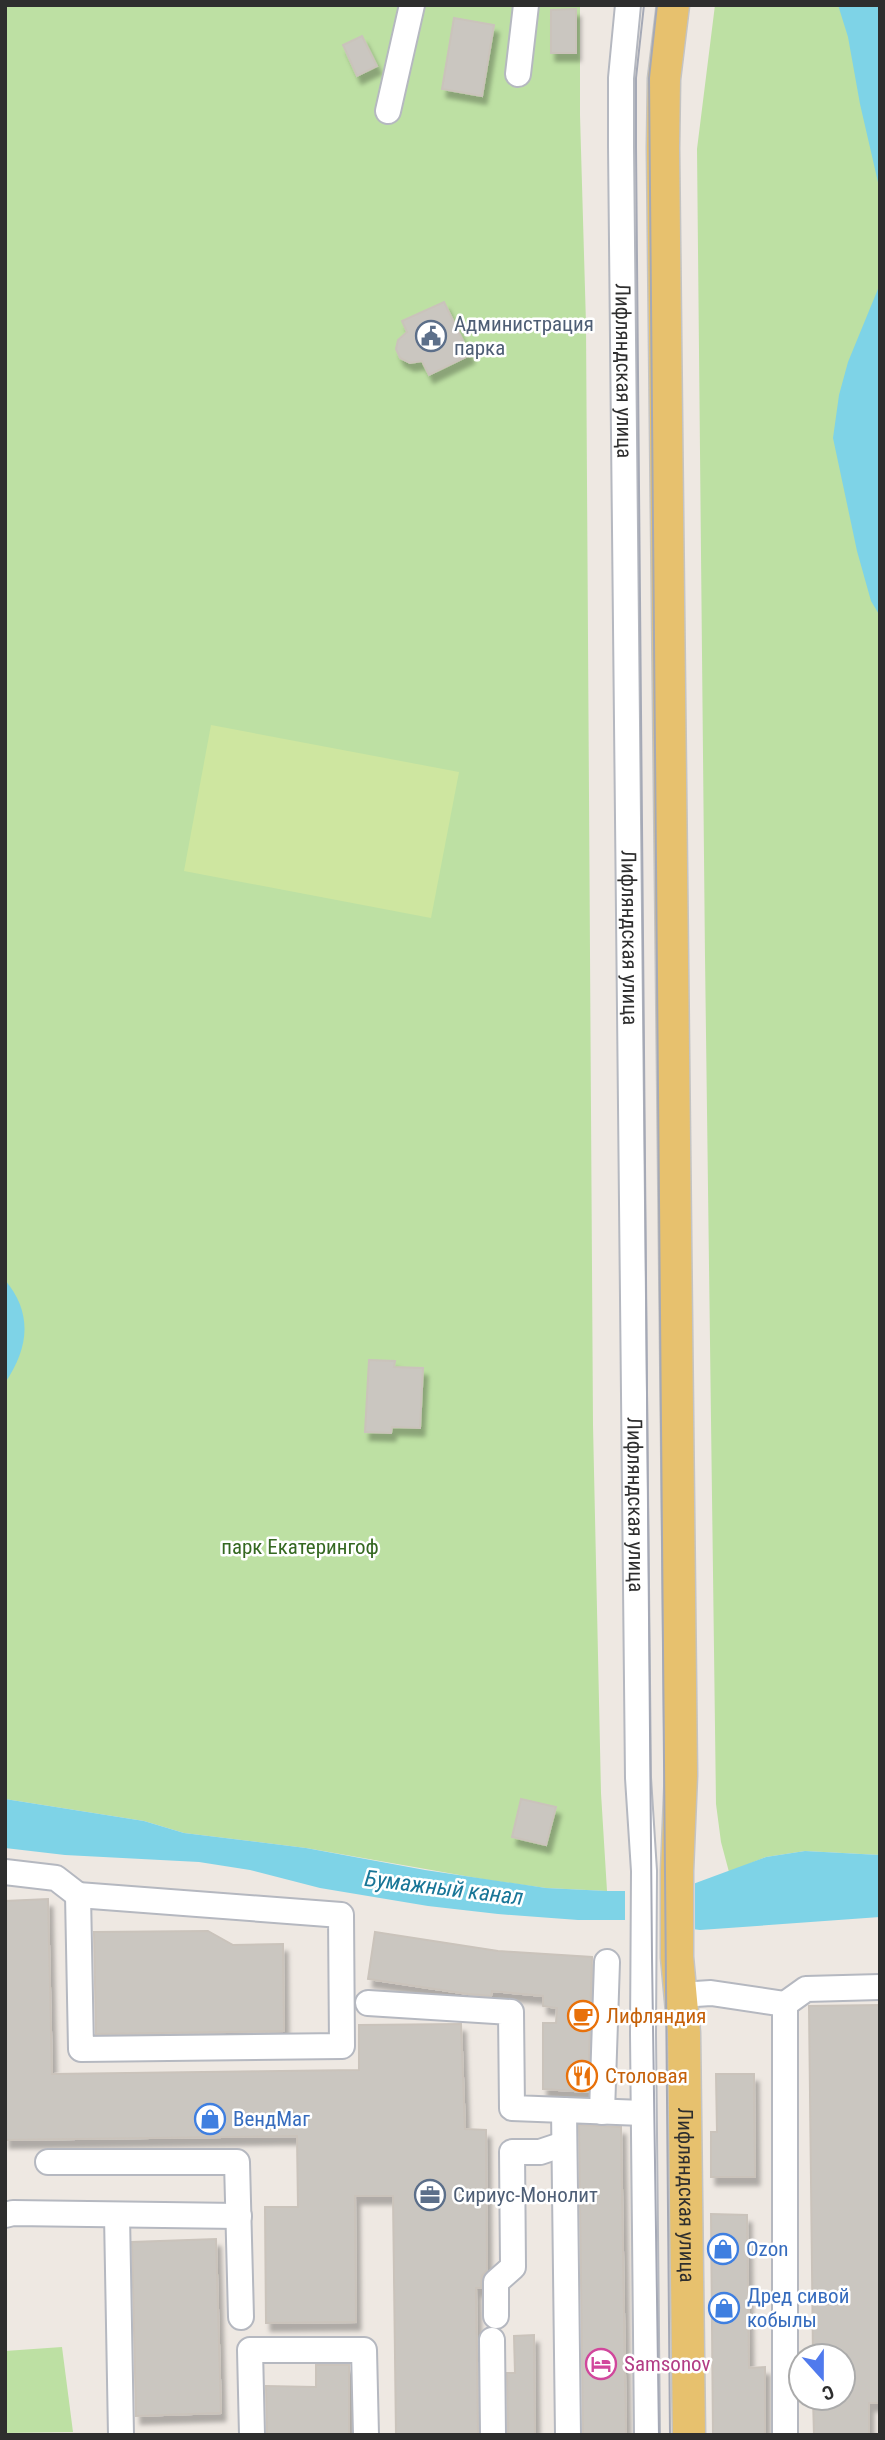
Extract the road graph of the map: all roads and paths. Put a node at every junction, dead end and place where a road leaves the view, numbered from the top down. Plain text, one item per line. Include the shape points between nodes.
1 (412, 5) edge
2 (526, 5) edge
3 (628, 5) edge
4 (673, 5) edge
5 (518, 74) dead end
6 (388, 111) dead end
7 (5, 1872) edge
8 (78, 1895) junction
9 (607, 1962) dead end
10 (880, 1987) edge
11 (680, 1995) junction
12 (368, 2003) dead end
13 (785, 2004) junction
14 (564, 2110) junction
15 (602, 2112) junction
16 (643, 2113) junction
17 (564, 2144) junction
18 (48, 2162) dead end
19 (5, 2215) edge
20 (117, 2215) junction
21 (239, 2216) junction
22 (241, 2317) dead end
23 (121, 2435) edge
24 (252, 2435) edge
25 (366, 2435) edge
26 (493, 2435) edge
27 (568, 2435) edge
28 (647, 2435) edge
29 (689, 2435) edge
30 (785, 2435) edge

1 - 6 street
2 - 5 street
3 - 16 street, Лифляндская улица via 621,78 621,160 638,1778 644,1871
4 - 11 main road, Лифляндская улица via 664,79 663,148
7 - 8 street via 56,1878
8 - 8 street via 81,2049 342,2046 341,1915
9 - 15 street
10 - 13 street via 806,1989
11 - 13 street via 711,1993
11 - 29 main road, Лифляндская улица
12 - 14 street via 511,2012 512,2108
13 - 30 street
14 - 15 street
14 - 17 street
15 - 16 street
16 - 28 street, Лифляндская улица
17 - 26 street via 540,2152 512,2152 513,2267 496,2282
17 - 27 street
18 - 21 street via 237,2162
19 - 20 street
20 - 21 street
20 - 23 street
21 - 22 street
24 - 25 street via 250,2350 364,2350

